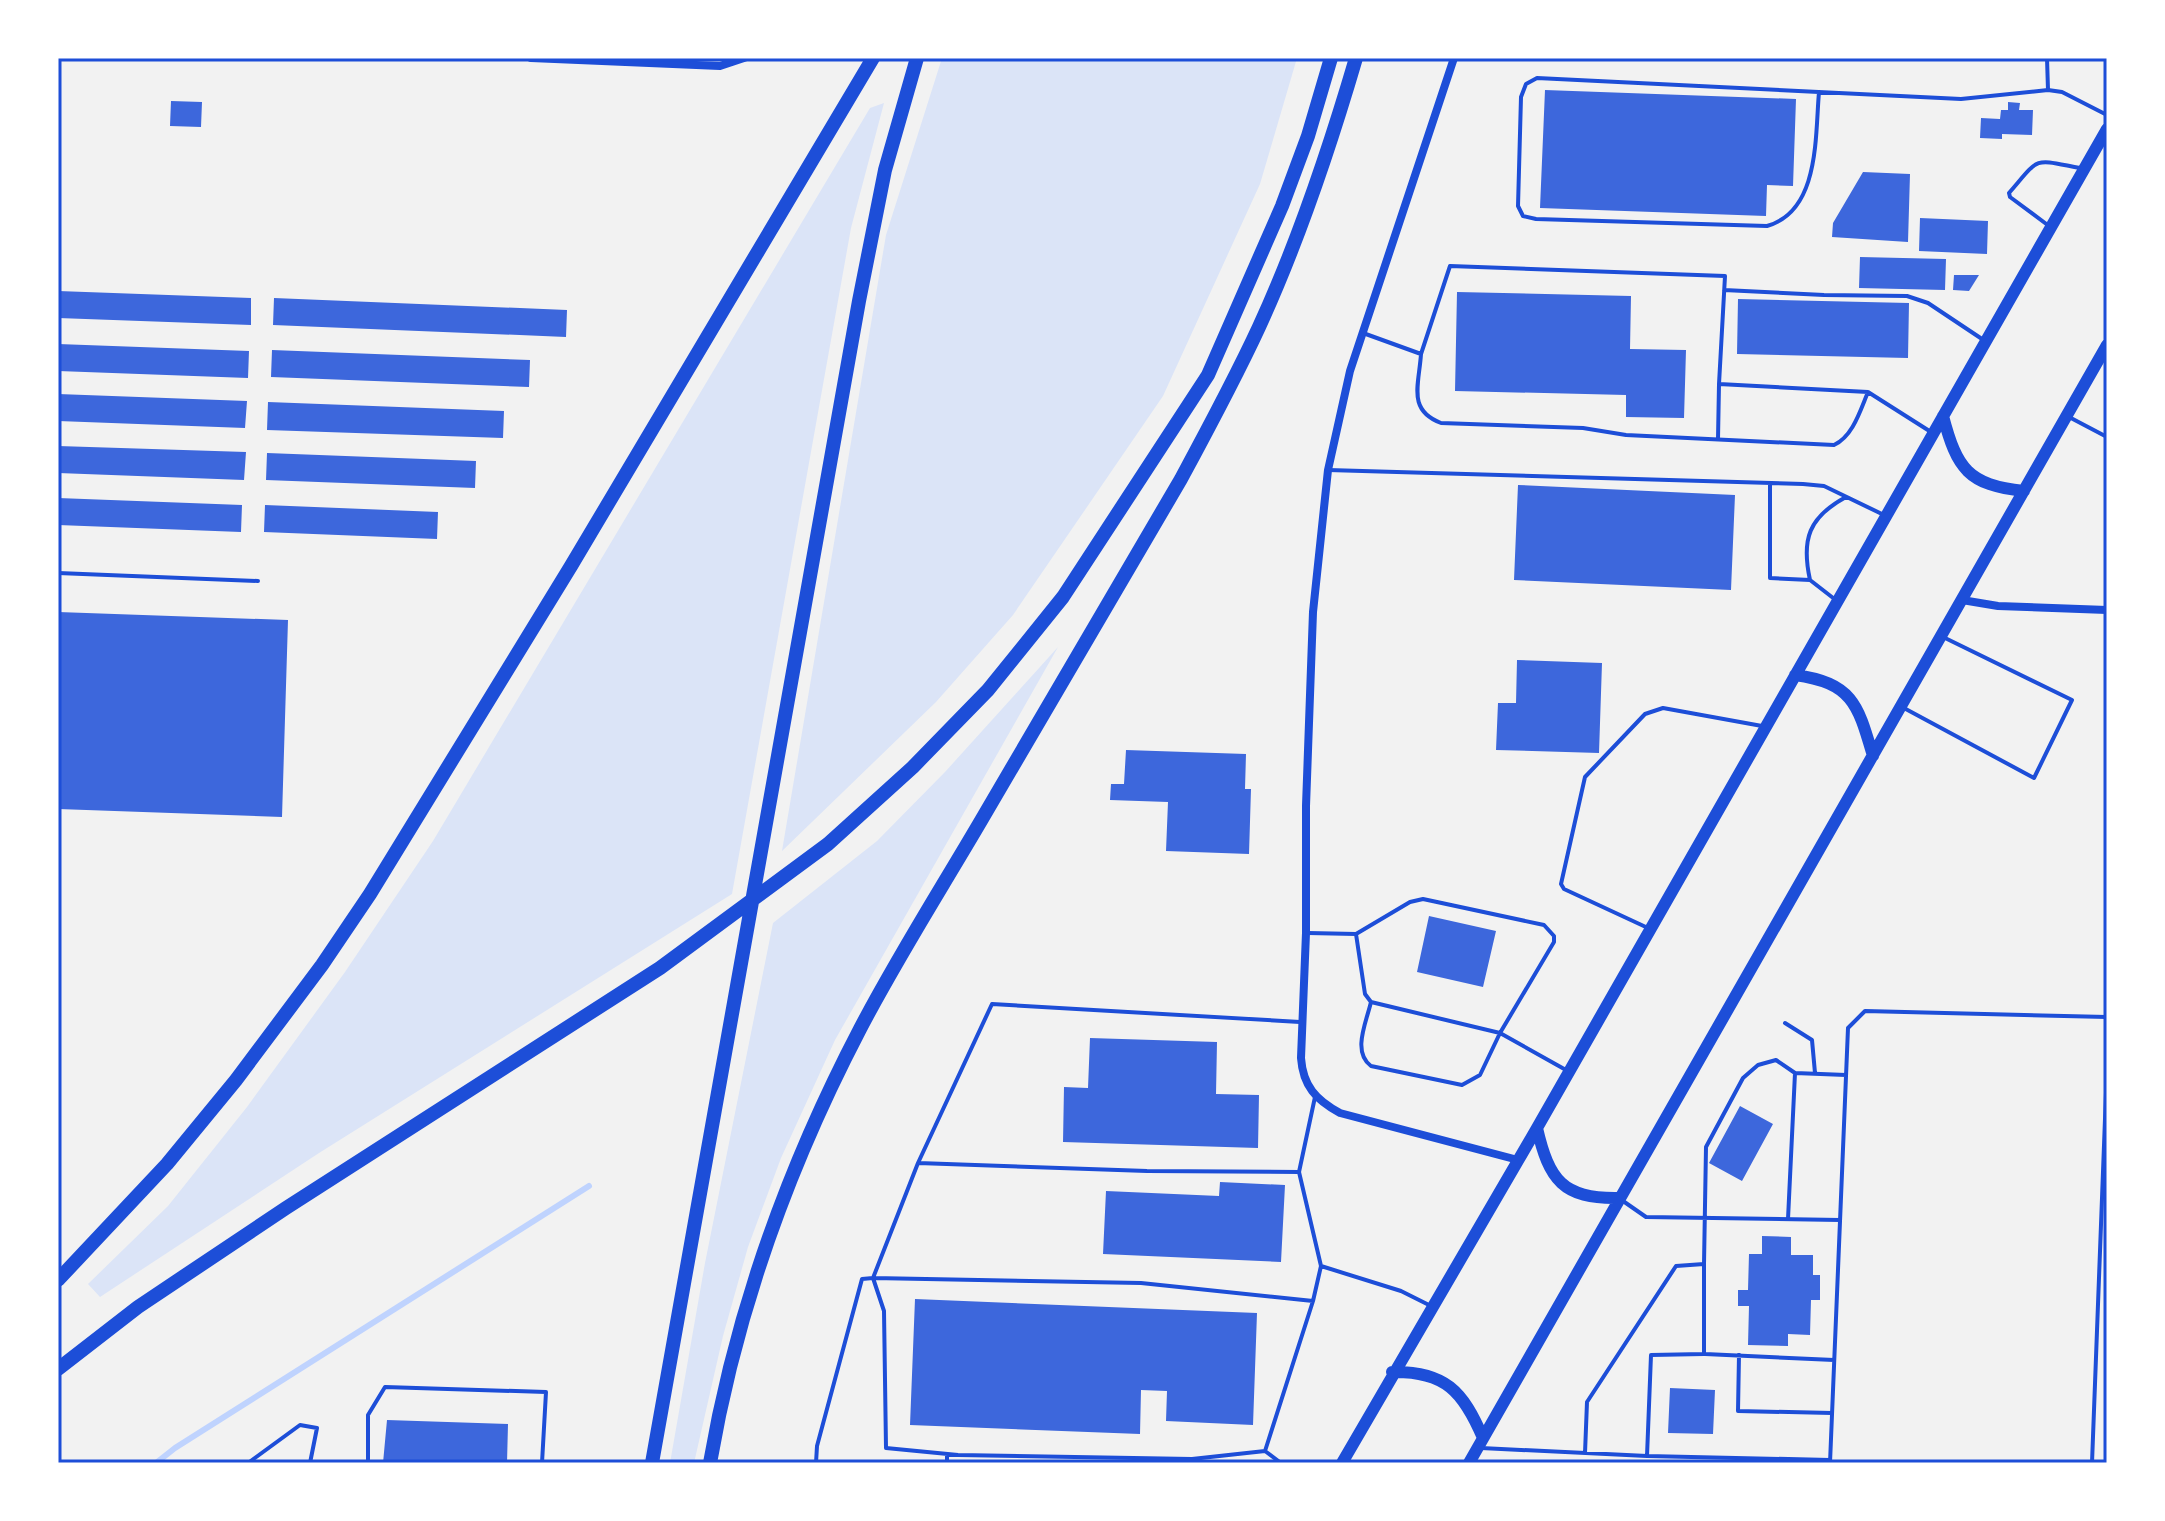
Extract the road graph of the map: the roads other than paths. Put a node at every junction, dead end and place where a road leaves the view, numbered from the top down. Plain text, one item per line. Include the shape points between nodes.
1 (531, 58) edge
2 (873, 58) edge
3 (917, 58) edge
4 (1331, 58) edge
5 (1356, 58) edge
6 (1454, 58) edge
7 (2047, 58) edge
8 (742, 60) edge
9 (2048, 90) junction
10 (1819, 92) junction
11 (2107, 115) edge
12 (2107, 129) edge
13 (2084, 169) junction
14 (2051, 228) junction
15 (1724, 290) junction
16 (1363, 333) junction
17 (1986, 342) junction
18 (2107, 345) edge
19 (1421, 354) junction
20 (1719, 384) junction
21 (1868, 392) junction
22 (1943, 416) junction
23 (2067, 416) junction
24 (1933, 433) junction
25 (2107, 437) edge
26 (1718, 439) junction
27 (1328, 470) junction
28 (1770, 483) junction
29 (2024, 491) junction
30 (1846, 497) junction
31 (1886, 516) junction
32 (58, 573) edge
33 (1810, 580) junction
34 (258, 581) dead end
35 (1962, 600) junction
36 (1837, 602) junction
37 (2107, 610) edge
38 (1941, 636) junction
39 (1795, 675) junction
40 (1901, 706) junction
41 (1765, 727) junction
42 (1873, 756) junction
43 (1650, 929) junction
44 (1306, 933) junction
45 (1356, 934) junction
46 (1371, 1002) junction
47 (2107, 1017) edge
48 (1302, 1022) junction
49 (1785, 1023) dead end
50 (1500, 1033) junction
51 (2107, 1066) edge
52 (1569, 1071) junction
53 (1795, 1073) junction
54 (1815, 1073) junction
55 (1846, 1075) junction
56 (1315, 1097) junction
57 (1537, 1128) junction
58 (1518, 1160) junction
59 (918, 1163) junction
60 (1299, 1172) junction
61 (1618, 1198) junction
62 (1705, 1218) junction
63 (1788, 1219) junction
64 (1840, 1220) junction
65 (1704, 1264) junction
66 (1321, 1266) junction
67 (873, 1278) junction
68 (58, 1280) edge
69 (1313, 1301) junction
70 (1431, 1306) junction
71 (1704, 1354) junction
72 (1739, 1355) junction
73 (1834, 1360) junction
74 (58, 1369) edge
75 (1392, 1372) junction
76 (1832, 1413) junction
77 (1480, 1443) junction
78 (1265, 1451) junction
79 (1585, 1453) junction
80 (947, 1454) junction
81 (1647, 1456) junction
82 (1192, 1461) edge
83 (1830, 1462) edge
84 (248, 1463) edge
85 (310, 1463) edge
86 (368, 1463) edge
87 (542, 1463) edge
88 (652, 1463) edge
89 (710, 1463) edge
90 (816, 1463) edge
91 (947, 1463) edge
92 (1281, 1463) edge
93 (1342, 1463) edge
94 (1469, 1463) edge
95 (2092, 1463) edge

1 - 8 street via 720,66
2 - 68 highway via 362,906 236,1080
3 - 88 highway via 877,205
4 - 74 highway via 1282,206 1208,375 1063,597 977,701 913,767 828,844 660,968 273,1216 138,1307
5 - 89 highway via 1298,234 1221,405 861,1028 815,1123 750,1298
6 - 16 street
7 - 9 lane
9 - 10 lane via 1961,99
9 - 11 lane
10 - 10 lane via 1537,78 1526,84 1521,97 1518,206 1523,216 1536,219 1767,226 1782,222 1805,192 1813,166
12 - 13 main road
13 - 14 main road
13 - 14 lane via 2034,163 2009,193
14 - 17 main road
15 - 17 lane via 1907,296 1928,303
15 - 19 lane via 1725,276 1450,266
15 - 20 lane
16 - 19 lane
16 - 27 street
17 - 22 main road
18 - 23 main road
19 - 26 lane via 1418,405 1426,417 1441,423
20 - 21 lane
20 - 26 lane
21 - 24 lane
21 - 26 lane via 1844,441 1834,445
22 - 24 main road
22 - 29 main road via 1950,441 1970,474 1984,484
23 - 25 lane
23 - 29 main road
24 - 31 main road
27 - 28 lane
27 - 44 street via 1313,612
28 - 30 lane via 1824,486
28 - 33 lane via 1770,578
29 - 35 main road
30 - 31 lane
30 - 33 lane via 1814,520 1808,542
31 - 36 main road
32 - 34 lane
33 - 36 lane
35 - 37 street
35 - 38 main road
36 - 39 main road
38 - 40 main road
38 - 40 lane via 2072,700 2034,778
39 - 41 main road
39 - 42 main road via 1825,680 1849,696
40 - 42 main road
41 - 43 main road
41 - 43 lane via 1663,708 1645,714 1585,777 1561,884
42 - 61 main road
43 - 52 main road
44 - 45 lane
44 - 48 street
45 - 46 lane via 1365,994
45 - 50 lane via 1423,899 1548,928 1554,942
46 - 50 lane
46 - 50 lane via 1360,1052 1371,1066 1462,1085 1480,1075
47 - 55 lane via 1865,1011 1848,1028
48 - 56 street via 1302,1071
48 - 59 lane via 992,1004
49 - 54 lane via 1812,1040
50 - 52 lane
51 - 95 lane
52 - 57 main road
53 - 54 lane
53 - 62 lane via 1776,1060 1758,1065 1743,1078 1706,1147
53 - 63 lane
54 - 55 lane
55 - 64 lane
56 - 58 street via 1340,1113
56 - 60 lane
57 - 58 main road
57 - 61 main road via 1543,1154 1559,1183 1584,1197
58 - 70 main road
59 - 60 lane
59 - 67 lane
60 - 66 lane
61 - 62 lane via 1646,1217
61 - 77 main road
62 - 63 lane
62 - 65 lane
63 - 64 lane
64 - 73 lane
65 - 71 lane
65 - 79 lane via 1676,1266 1587,1402
66 - 69 lane
66 - 70 lane
67 - 69 lane via 1141,1283
67 - 80 lane via 884,1311 886,1448
67 - 90 lane via 862,1279
69 - 78 lane
70 - 75 main road
71 - 72 lane
71 - 81 lane via 1651,1355
72 - 73 lane
72 - 76 lane via 1738,1411
73 - 76 lane
75 - 77 main road via 1433,1375 1446,1383 1461,1397
75 - 93 main road
76 - 83 lane
77 - 79 lane
77 - 94 main road
78 - 82 lane
78 - 92 lane
79 - 81 lane
80 - 82 lane
80 - 91 lane
81 - 83 lane
84 - 85 lane via 300,1425 317,1428
86 - 87 lane via 368,1415 385,1387 546,1392

